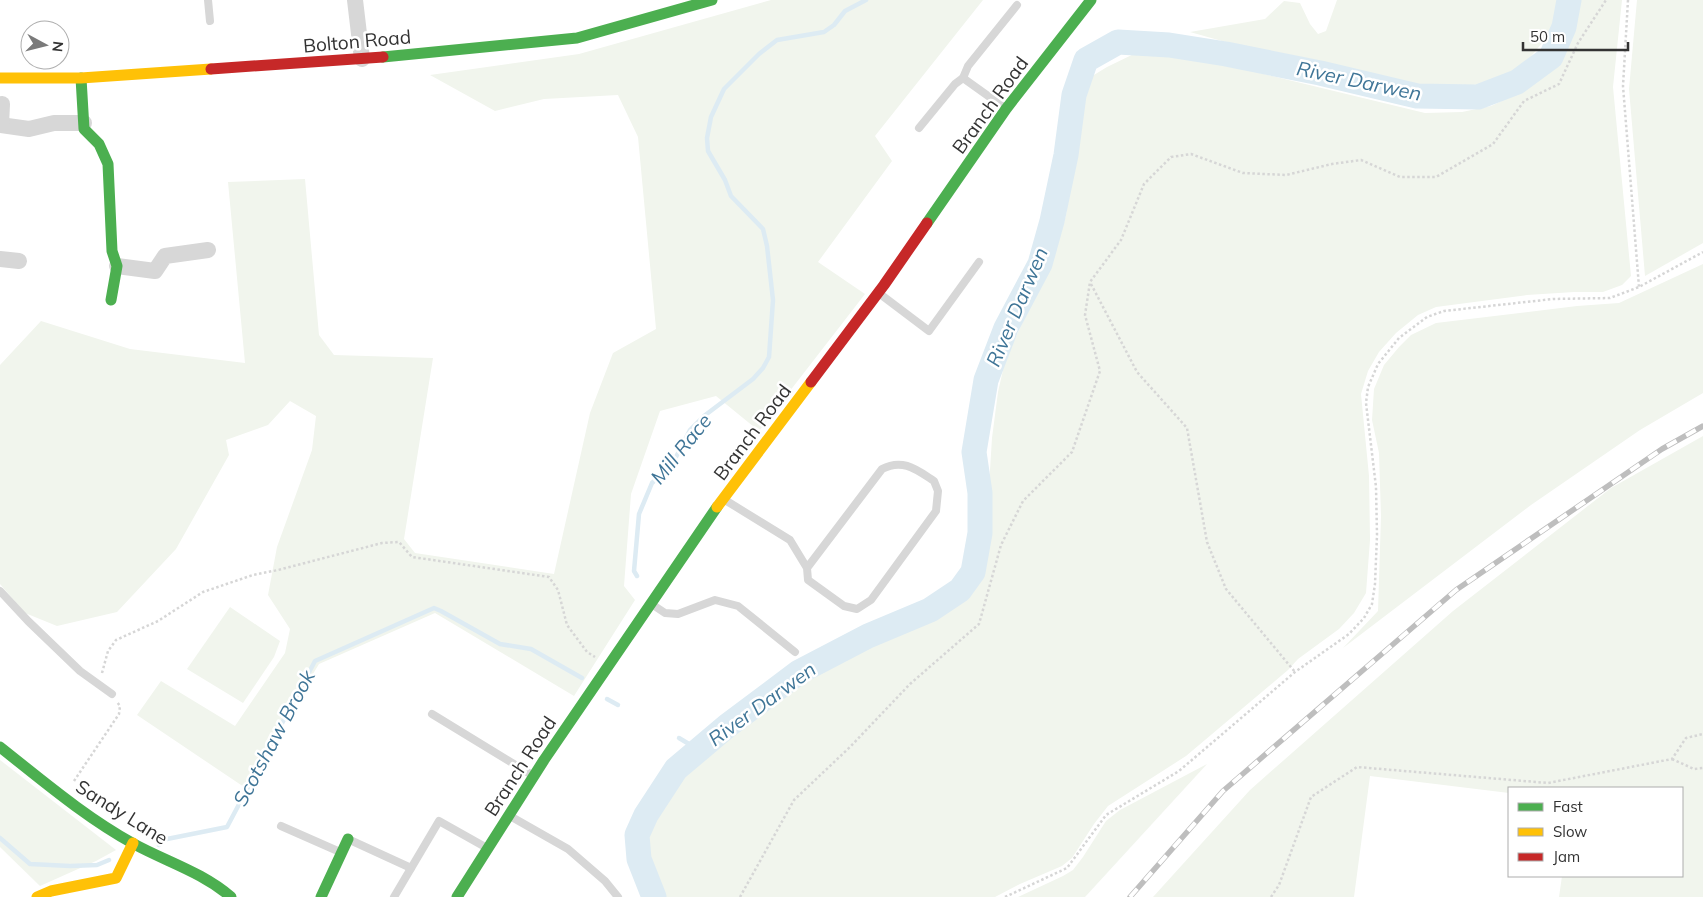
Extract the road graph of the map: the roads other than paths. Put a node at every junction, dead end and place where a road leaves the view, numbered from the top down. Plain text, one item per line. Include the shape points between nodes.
1 (208, 0) edge
2 (356, 0) edge
3 (712, 0) edge
4 (1091, 0) edge
5 (1017, 5) dead end
6 (210, 20) dead end
7 (362, 59) junction
8 (0, 78) edge
9 (81, 78) junction
10 (963, 78) junction
11 (2, 104) dead end
12 (1006, 109) junction
13 (84, 123) junction
14 (0, 125) edge
15 (919, 128) dead end
16 (208, 250) dead end
17 (0, 259) edge
18 (19, 261) dead end
19 (979, 262) dead end
20 (117, 266) junction
21 (878, 292) junction
22 (111, 300) dead end
23 (723, 499) junction
24 (807, 568) junction
25 (0, 591) edge
26 (651, 604) junction
27 (794, 652) dead end
28 (112, 694) road end
29 (432, 714) dead end
30 (0, 747) edge
31 (534, 776) junction
32 (509, 815) junction
33 (281, 826) dead end
34 (348, 839) joint
35 (133, 843) junction
36 (487, 848) junction
37 (342, 853) junction
38 (411, 868) junction
39 (37, 897) edge
40 (231, 897) edge
41 (321, 897) edge
42 (394, 897) edge
43 (457, 897) edge
44 (618, 897) edge

1 - 6 lane
2 - 7 street
3 - 7 main road, Bolton Road via 577,38
4 - 12 main road, Branch Road
5 - 10 lane via 968,66
7 - 9 main road, Bolton Road
8 - 9 main road, Bolton Road
9 - 13 main road
10 - 12 lane
10 - 15 lane
11 - 14 street
12 - 21 main road, Branch Road
13 - 14 street via 54,123 29,129
13 - 20 main road via 84,129 99,144 108,164 112,251
16 - 20 street via 165,256 155,271
17 - 18 street
19 - 21 lane via 929,331
20 - 22 main road
21 - 23 main road, Branch Road
23 - 24 lane via 790,540
23 - 26 main road, Branch Road
24 - 24 lane via 808,580 844,606 857,609 871,600 936,511 938,492 934,481 902,464 891,464 882,469
25 - 28 lane via 80,671
26 - 27 lane via 665,613 678,614 715,600 738,606
26 - 31 main road, Branch Road
29 - 31 lane
30 - 35 main road, Sandy Lane via 63,797
31 - 32 main road, Branch Road
32 - 36 main road, Branch Road
32 - 44 lane via 568,849 605,881
33 - 37 lane
34 - 37 main road
34 - 38 lane
35 - 39 main road via 116,878 51,891
35 - 40 main road, Sandy Lane via 212,882
36 - 38 lane via 438,821
36 - 43 main road, Branch Road
37 - 41 main road
38 - 42 lane

